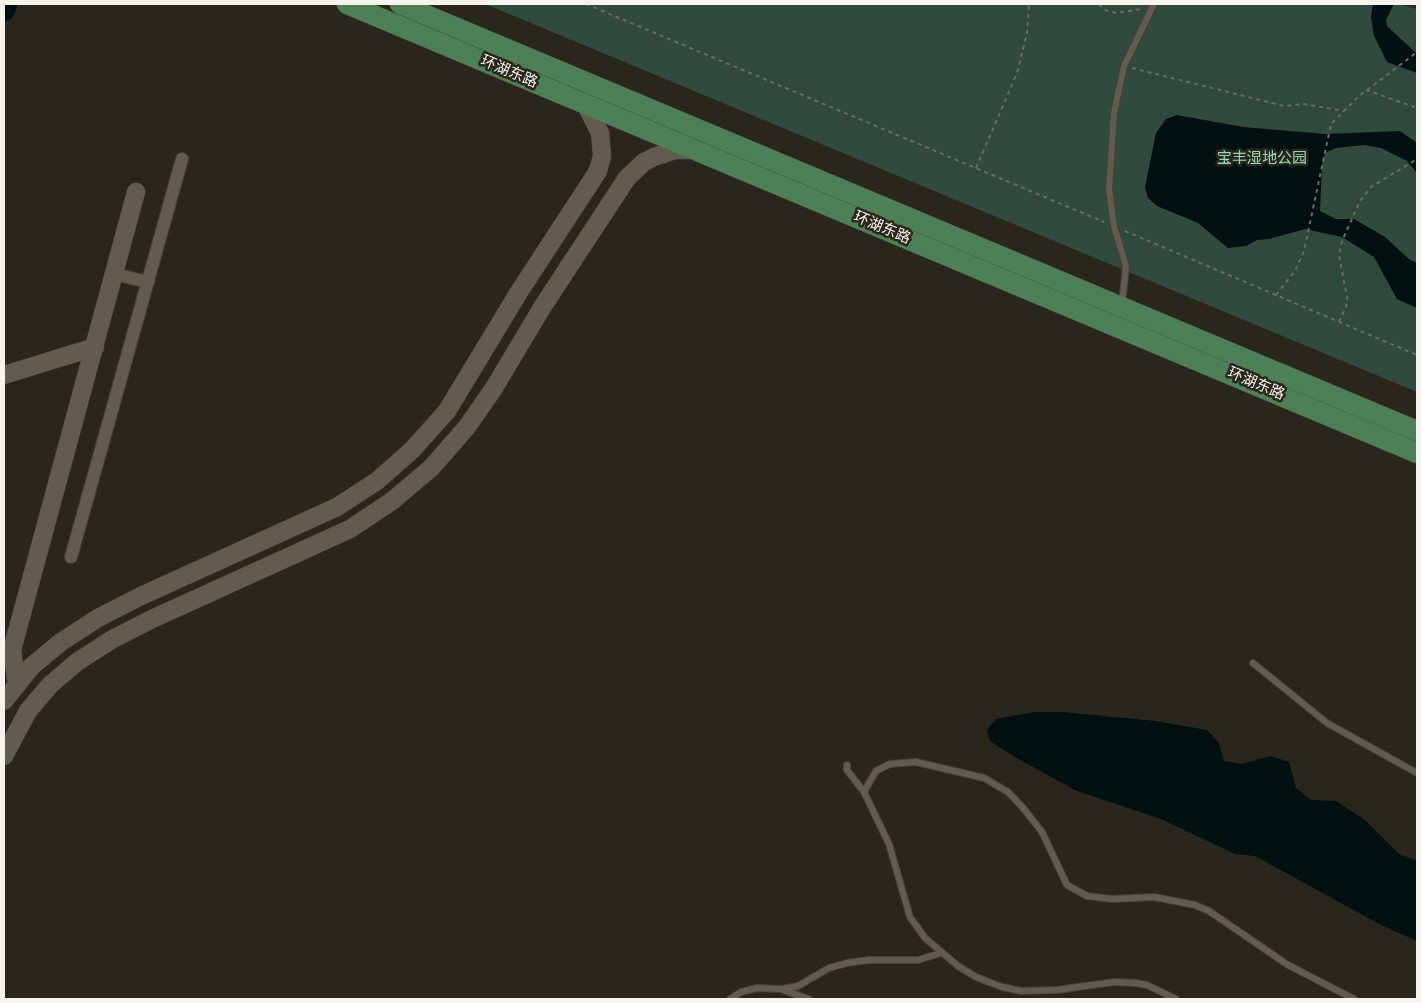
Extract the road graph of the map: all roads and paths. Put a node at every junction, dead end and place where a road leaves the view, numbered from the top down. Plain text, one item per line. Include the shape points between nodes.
1 (347, 4) edge
2 (400, 4) edge
3 (586, 4) edge
4 (1029, 4) edge
5 (1099, 4) edge
6 (1153, 6) joint
7 (1417, 52) edge
8 (1124, 66) junction
9 (1366, 90) junction
10 (585, 103) junction
11 (1417, 108) edge
12 (1344, 111) junction
13 (697, 150) junction
14 (182, 159) dead end
15 (1417, 159) edge
16 (976, 168) junction
17 (136, 192) dead end
18 (1114, 226) junction
19 (114, 274) junction
20 (148, 282) junction
21 (1275, 296) junction
22 (1122, 306) junction
23 (1339, 322) junction
24 (95, 347) junction
25 (1417, 354) edge
26 (4, 374) edge
27 (1417, 431) edge
28 (1417, 452) edge
29 (71, 558) dead end
30 (1253, 663) dead end
31 (17, 684) junction
32 (4, 701) edge
33 (4, 756) edge
34 (847, 765) dead end
35 (1417, 773) edge
36 (864, 792) junction
37 (941, 953) junction
38 (782, 989) junction
39 (730, 999) edge
40 (809, 999) edge
41 (1176, 999) edge
42 (1354, 999) edge

1 - 10 main road, 环湖东路
2 - 22 main road, 环湖东路
3 - 16 path
4 - 16 path via 1024,51 1017,73
5 - 6 path via 1116,13
6 - 8 lane
7 - 9 path
8 - 12 path via 1284,106 1304,104
8 - 18 lane via 1114,113 1110,155 1109,189
9 - 11 path
9 - 12 path
10 - 13 main road, 环湖东路
10 - 31 main road via 600,133 602,156 598,171 447,411 412,450 377,481 337,507 98,618 32,666
12 - 21 path via 1330,124 1306,241 1295,271
13 - 28 main road, 环湖东路
13 - 33 main road via 675,150 654,157 627,178 494,388 467,427 430,468 392,501 350,529 152,619 77,662 50,684 28,711
14 - 20 street
15 - 23 path via 1371,187 1356,209 1339,255 1347,297
16 - 18 path
17 - 19 main road
18 - 21 path
18 - 22 lane via 1126,266
19 - 20 street
19 - 24 main road
20 - 29 street
21 - 23 path
22 - 27 main road, 环湖东路
23 - 25 path
24 - 26 main road
24 - 31 main road via 12,650
30 - 35 lane via 1327,723
31 - 32 main road
34 - 36 lane via 847,770
36 - 37 lane via 889,844 910,917
36 - 42 lane via 876,771 890,764 916,762 984,778 1008,792 1042,832 1067,885 1088,896 1112,899 1154,897 1195,904 1288,965
37 - 38 lane via 918,960 847,962 829,968 798,986
37 - 41 lane via 976,977 1021,991 1135,983
38 - 39 lane via 757,988
38 - 40 lane

